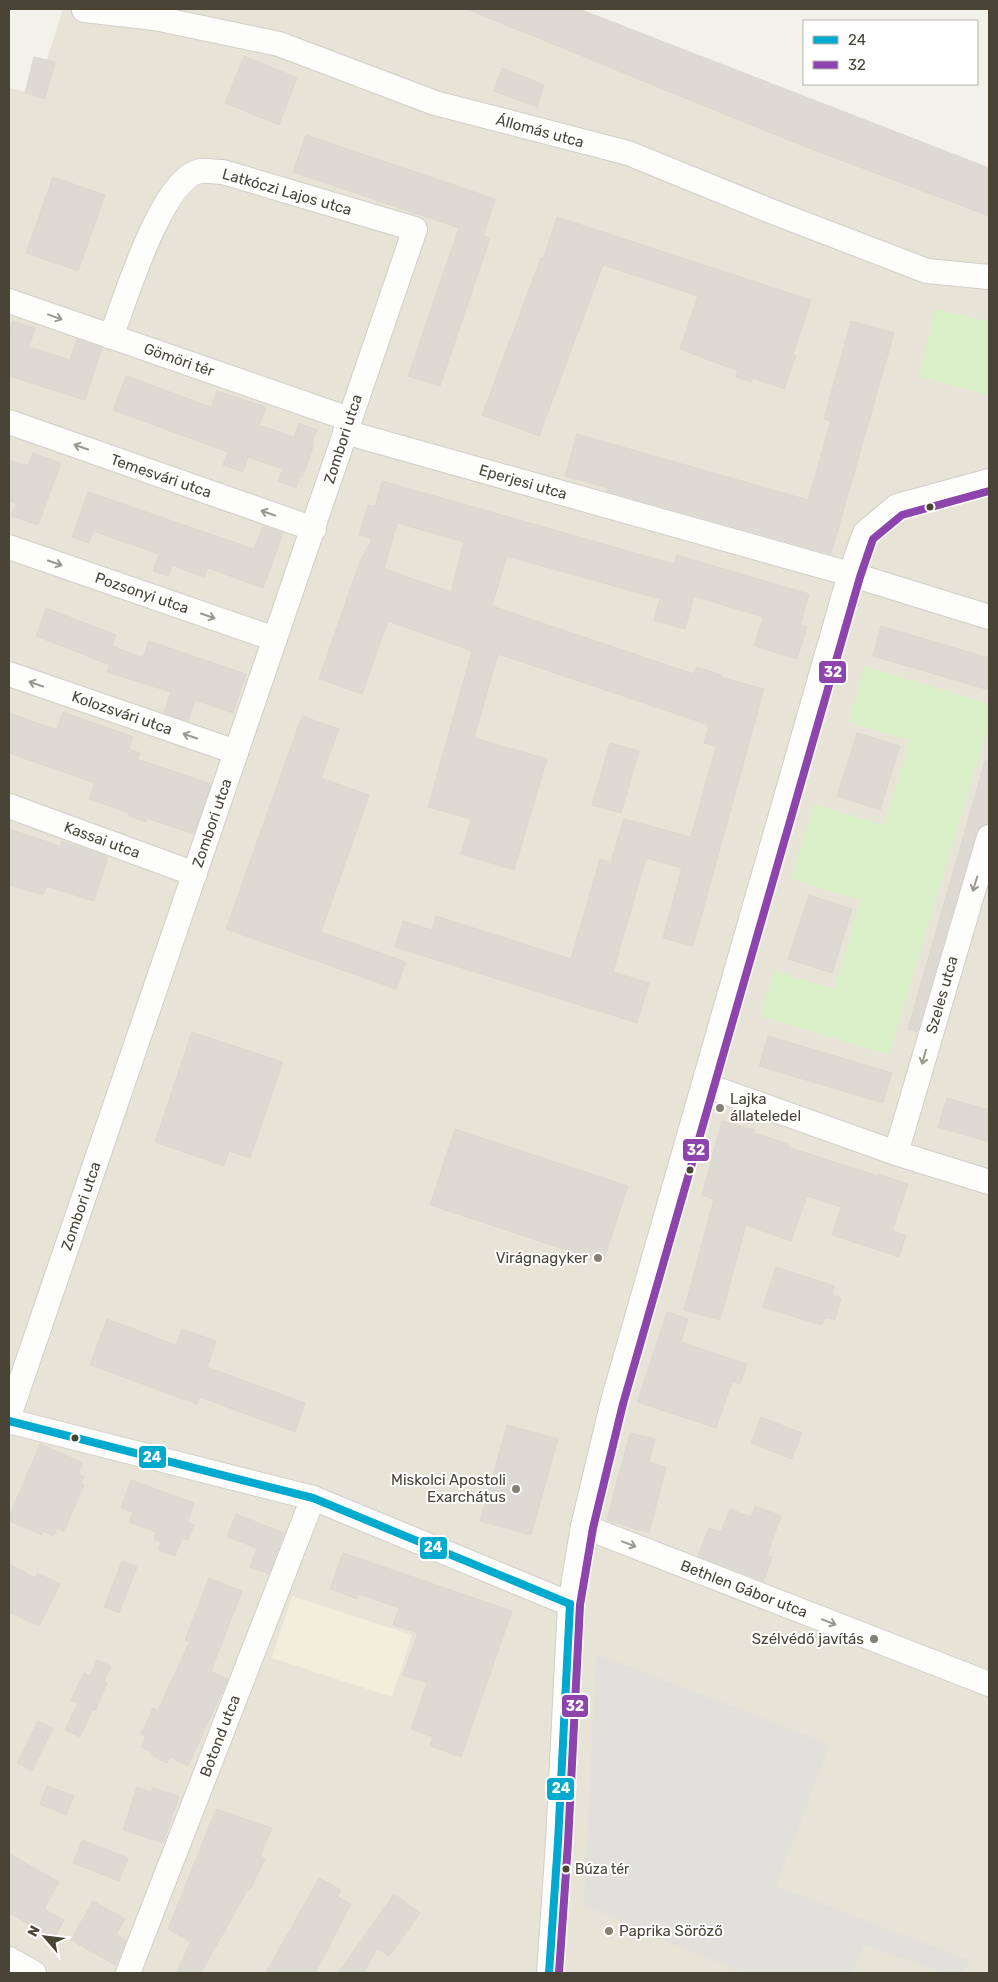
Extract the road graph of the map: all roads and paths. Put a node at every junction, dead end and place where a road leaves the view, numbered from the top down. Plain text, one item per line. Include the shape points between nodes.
1 (84, 10) dead end
2 (415, 229) joint
3 (989, 277) edge
4 (9, 301) edge
5 (112, 337) junction
6 (9, 422) edge
7 (347, 426) junction
8 (989, 481) edge
9 (314, 529) junction
10 (9, 547) edge
11 (850, 574) junction
12 (989, 617) edge
13 (275, 639) junction
14 (9, 674) edge
15 (236, 752) junction
16 (9, 806) edge
17 (989, 838) edge
18 (194, 874) junction
19 (705, 1085) junction
20 (896, 1153) junction
21 (989, 1182) edge
22 (9, 1416) edge
23 (9, 1421) edge
24 (313, 1498) junction
25 (583, 1526) junction
26 (570, 1604) junction
27 (989, 1684) edge
28 (9, 1959) edge
29 (34, 1973) edge
30 (128, 1973) edge
31 (549, 1973) edge

1 - 3 street, Állomás utca via 155,18 279,44 435,103 628,153 927,271
2 - 5 street, Latkóczi Lajos utca via 223,172 198,171 178,185 156,220
2 - 7 street, Zombori utca
4 -> 5 street, Gömöri tér
5 - 7 street, Gömöri tér
9 -> 6 street, Temesvári utca
7 - 9 street, Zombori utca
7 - 11 street, Eperjesi utca
8 - 11 street via 897,506 865,533
9 - 13 street, Zombori utca
10 -> 13 street, Pozsonyi utca
11 - 12 street, Eperjesi utca
11 - 19 street
13 - 15 street, Zombori utca
15 -> 14 street, Kolozsvári utca
15 - 18 street, Zombori utca
16 - 18 street, Kassai utca
17 -> 20 street, Szeles utca
18 - 22 street, Zombori utca
19 - 20 street
19 - 25 street via 613,1401
20 - 21 street
23 - 24 street
24 - 26 street
24 - 30 street, Botond utca
25 - 26 street
25 -> 27 street, Bethlen Gábor utca
26 - 31 street
28 - 29 street

